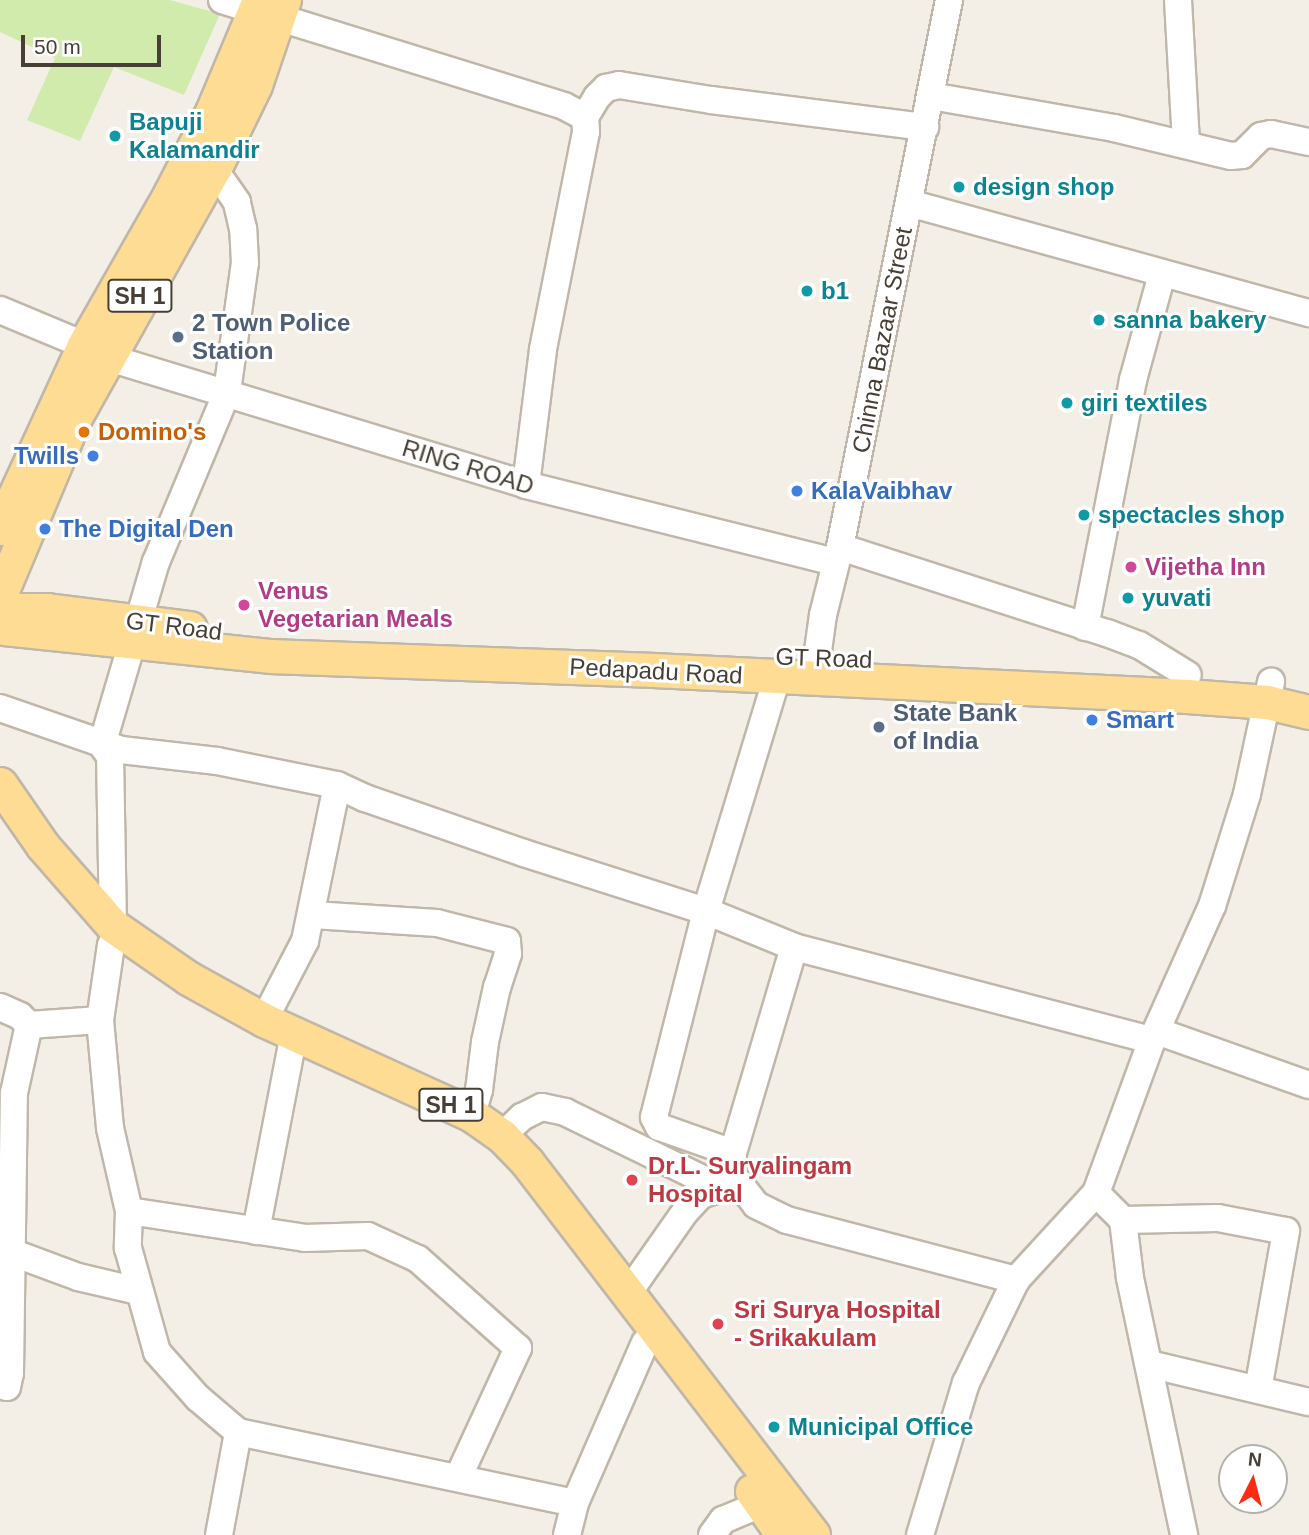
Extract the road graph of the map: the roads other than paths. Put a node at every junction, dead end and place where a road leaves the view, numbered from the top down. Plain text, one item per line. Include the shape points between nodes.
1 (222, 0) edge
2 (949, 0) edge
3 (1178, 0) edge
4 (270, 6) edge
5 (931, 96) junction
6 (585, 117) junction
7 (925, 127) junction
8 (1309, 142) edge
9 (1186, 145) junction
10 (214, 169) junction
11 (909, 203) junction
12 (1161, 274) junction
13 (0, 310) edge
14 (1309, 313) edge
15 (95, 351) junction
16 (227, 392) junction
17 (526, 485) junction
18 (0, 528) edge
19 (838, 555) junction
20 (2, 614) edge
21 (1085, 627) junction
22 (137, 632) junction
23 (820, 669) junction
24 (1188, 675) junction
25 (777, 678) junction
26 (1309, 690) edge
27 (1269, 692) junction
28 (0, 708) edge
29 (1309, 712) edge
30 (102, 745) junction
31 (0, 784) edge
32 (337, 785) junction
33 (0, 817) edge
34 (706, 911) junction
35 (313, 915) junction
36 (112, 936) junction
37 (794, 947) junction
38 (0, 1007) edge
39 (100, 1020) junction
40 (29, 1025) junction
41 (282, 1035) junction
42 (1154, 1035) junction
43 (1309, 1085) edge
44 (7, 1097) edge
45 (472, 1115) junction
46 (502, 1136) junction
47 (733, 1153) junction
48 (733, 1190) junction
49 (1096, 1192) junction
50 (129, 1211) junction
51 (1123, 1220) junction
52 (256, 1231) junction
53 (5, 1250) edge
54 (1016, 1280) junction
55 (138, 1291) junction
56 (628, 1293) junction
57 (5, 1330) edge
58 (645, 1343) junction
59 (1149, 1364) junction
60 (2, 1389) edge
61 (1258, 1390) junction
62 (1309, 1402) edge
63 (238, 1432) junction
64 (457, 1478) junction
65 (575, 1503) junction
66 (761, 1504) junction
67 (219, 1535) edge
68 (566, 1535) edge
69 (712, 1535) edge
70 (783, 1535) edge
71 (813, 1535) edge
72 (920, 1535) edge
73 (1184, 1535) edge

1 - 4 street
2 - 5 street, Chinna Bazaar Street
3 - 9 street
4 - 6 street
4 - 10 main road, SH 1 via 255,85
4 - 15 main road, SH 1 via 182,170
5 - 7 street, Chinna Bazaar Street
5 - 9 street
6 - 7 street via 606,88 627,85
6 - 17 street via 586,132 543,350
7 - 11 street, Chinna Bazaar Street
8 - 9 street via 1271,134 1261,136 1242,155 1231,156
10 - 15 main road, SH 1
10 - 16 street via 237,201 246,263
11 - 12 street
11 - 19 street, Chinna Bazaar Street
12 - 14 street
12 - 21 street via 1133,380
13 - 15 street, RING ROAD
15 - 16 street, RING ROAD
15 - 18 main road, SH 1
15 - 20 main road, SH 1
16 - 17 street, RING ROAD
16 - 22 street via 156,562
17 - 19 street, RING ROAD
19 - 21 street, RING ROAD
19 - 23 street, Chinna Bazaar Street
20 - 22 main road, Pedapadu Road
21 - 24 street, RING ROAD via 1139,645
22 - 23 main road, GT Road via 214,632
22 - 25 main road, Pedapadu Road via 272,656
22 - 30 street
23 - 24 main road, GT Road
23 - 25 main road, Pedapadu Road
23 - 27 main road, Pedapadu Road via 965,684
24 - 27 main road, GT Road
25 - 34 street
26 - 27 main road, GT Road
27 - 29 main road, Pedapadu Road
27 - 42 street via 1247,794 1217,893
28 - 30 street
30 - 32 street via 217,761
30 - 36 street via 110,756
31 - 36 main road, SH 1
32 - 34 street via 524,853
32 - 35 street
33 - 36 main road, SH 1 via 80,915
34 - 37 street
34 - 47 street via 654,1117 659,1127
35 - 41 street
35 - 45 street via 437,923 507,941 508,954 497,987
36 - 39 street
36 - 41 main road, SH 1 via 158,981
37 - 42 street
37 - 47 street
38 - 40 street
39 - 40 street
39 - 50 street via 110,1128
40 - 44 street
41 - 45 main road, SH 1
41 - 52 street
41 - 58 main road, SH 1 via 454,1122 505,1160
42 - 43 street
42 - 49 street
44 - 53 street
45 - 46 main road, SH 1
46 - 48 street via 542,1107 565,1112
46 - 56 main road, SH 1 via 527,1161
47 - 48 street
48 - 54 street via 788,1220
48 - 56 street via 701,1195
49 - 51 street
49 - 54 street
50 - 52 street
50 - 55 street via 128,1248
51 - 59 street
51 - 61 street via 1218,1218 1286,1231
52 - 64 street via 305,1238 368,1236 418,1259 518,1348
53 - 55 street via 78,1277
53 - 57 street
54 - 72 street via 966,1383
55 - 63 street via 157,1352 198,1398
56 - 71 main road, SH 1
57 - 60 street
58 - 65 street
58 - 66 main road, SH 1
59 - 61 street
59 - 73 street
61 - 62 street
63 - 64 street
63 - 67 street
64 - 65 street
65 - 68 street
66 - 69 street via 723,1520
66 - 70 main road, SH 1

